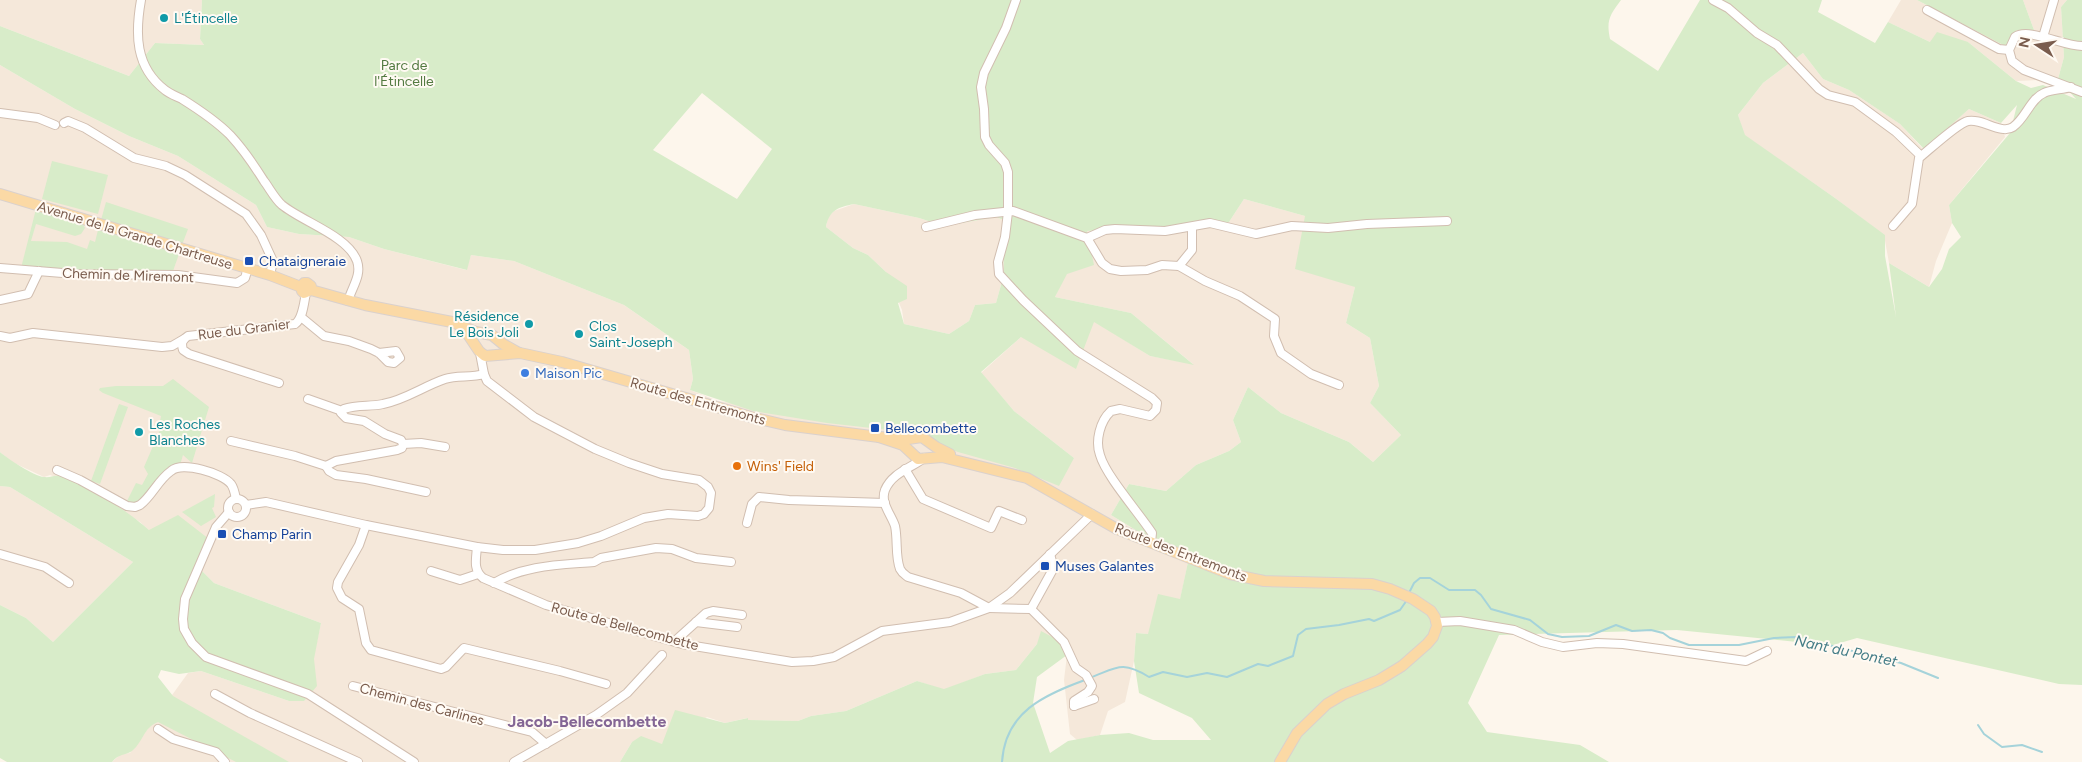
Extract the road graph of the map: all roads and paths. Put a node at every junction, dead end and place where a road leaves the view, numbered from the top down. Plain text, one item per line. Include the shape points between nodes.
1 (141, 0) edge
2 (1016, 0) edge
3 (1713, 0) edge
4 (2054, 0) edge
5 (1927, 10) dead end
6 (2043, 37) junction
7 (2082, 46) edge
8 (2009, 50) junction
9 (2071, 87) junction
10 (2082, 92) edge
11 (0, 113) edge
12 (64, 123) dead end
13 (55, 124) dead end
14 (1921, 156) junction
15 (0, 194) edge
16 (1008, 212) junction
17 (1447, 221) dead end
18 (1893, 226) dead end
19 (926, 227) dead end
20 (1192, 227) junction
21 (1087, 238) junction
22 (1179, 266) junction
23 (0, 268) edge
24 (248, 268) junction
25 (39, 271) junction
26 (270, 275) junction
27 (306, 290) junction
28 (0, 300) edge
29 (348, 300) junction
30 (300, 317) junction
31 (463, 327) junction
32 (486, 334) junction
33 (0, 336) edge
34 (188, 336) junction
35 (498, 341) junction
36 (479, 351) junction
37 (378, 353) dead end
38 (520, 353) junction
39 (494, 355) junction
40 (484, 374) junction
41 (279, 383) dead end
42 (1339, 385) dead end
43 (308, 399) dead end
44 (342, 411) junction
45 (879, 437) junction
46 (915, 439) junction
47 (231, 441) dead end
48 (930, 443) junction
49 (403, 444) junction
50 (445, 447) dead end
51 (911, 453) junction
52 (926, 458) junction
53 (326, 466) junction
54 (977, 466) junction
55 (905, 469) junction
56 (57, 470) dead end
57 (426, 492) dead end
58 (236, 499) junction
59 (885, 503) junction
60 (246, 504) junction
61 (229, 512) junction
62 (1092, 514) junction
63 (1022, 520) dead end
64 (747, 523) dead end
65 (366, 525) junction
66 (1151, 542) junction
67 (477, 547) junction
68 (0, 554) edge
69 (1050, 554) junction
70 (731, 562) dead end
71 (431, 571) dead end
72 (478, 574) junction
73 (69, 583) dead end
74 (494, 583) junction
75 (989, 608) junction
76 (1031, 609) junction
77 (742, 615) dead end
78 (696, 622) junction
79 (1437, 622) junction
80 (737, 627) dead end
81 (674, 641) junction
82 (1766, 651) dead end
83 (662, 655) dead end
84 (606, 684) dead end
85 (353, 686) dead end
86 (215, 694) dead end
87 (1094, 699) dead end
88 (158, 729) dead end
89 (546, 744) junction
90 (226, 762) edge
91 (358, 762) edge
92 (414, 762) edge
93 (514, 762) edge
94 (1280, 762) edge

1 - 29 street via 138,40 141,58 152,76 166,91 217,123 230,135 280,204 350,248 359,271
2 - 16 street via 981,87 985,138 1007,168
3 - 14 street via 1777,45 1820,89 1828,95 1855,102 1896,132
4 - 6 street
5 - 8 street via 1999,49
6 - 7 street via 2069,46
6 - 8 street via 2021,34 2012,41
8 - 9 street via 2016,65
9 - 10 street
9 - 14 street via 2044,93 2013,127 2006,129 1975,120 1964,122
11 - 13 street via 38,118
12 - 26 street via 68,121 85,128 134,158 166,166 185,175 246,214 272,259
14 - 18 street via 1912,204
15 - 24 main road, Avenue de la Grande Chartreuse
16 - 19 street via 974,215
16 - 21 street via 1021,213
16 - 66 street via 998,262 999,274 1077,351 1157,403 1150,416 1120,409 1111,411 1103,421 1098,443 1100,457 1152,533
17 - 20 street via 1328,228 1292,226 1256,234 1210,223
20 - 21 street via 1166,231 1105,230
20 - 22 street via 1192,250
21 - 22 street via 1102,263 1110,269 1147,270 1162,265
22 - 42 street via 1240,296 1275,319 1274,336 1281,354 1311,374
23 - 25 street, Chemin de Miremont
24 - 25 street, Chemin de Miremont via 245,278 237,283 178,275 90,275
24 - 26 main road, Avenue de la Grande Chartreuse
25 - 28 street via 28,294
26 - 27 main road, Route des Entremonts
27 - 29 main road, Route des Entremonts
27 - 30 street, Rue du Granier
29 - 31 main road, Route des Entremonts
30 - 34 street, Rue du Granier via 299,322 290,326
30 - 37 street via 324,336 349,341
31 - 32 main road, Route des Entremonts
31 - 36 main road
32 - 35 main road, Route des Entremonts
32 - 36 main road via 480,338
33 - 34 street via 48,334 162,347 172,346
34 - 41 street, Rue du Granier via 181,345 189,354
35 - 38 main road, Route des Entremonts
35 - 39 main road via 500,346
36 - 39 main road, Route des Entremonts via 487,357
36 - 40 street
38 - 39 main road, Route des Entremonts
38 - 45 main road, Route des Entremonts via 562,362 751,418
39 - 40 street
40 - 44 street via 451,377 395,401 381,405 356,405
40 - 67 street via 490,383 554,429 629,463 662,474 699,480 708,487 711,501 704,514 698,516 657,514 601,536 558,547 535,550
43 - 44 street
44 - 49 street via 346,418 364,421
45 - 46 main road, Route des Entremonts
45 - 51 main road, Route des Entremonts via 903,445
46 - 48 main road, Route des Entremonts via 922,437
46 - 51 main road via 911,443
47 - 53 street
48 - 52 main road via 932,449
48 - 54 main road, Route des Entremonts
49 - 50 street
49 - 53 street via 397,450 336,461
51 - 52 main road, Route des Entremonts via 916,458
51 - 55 street
52 - 54 main road, Route des Entremonts via 942,457
52 - 55 street
53 - 57 street via 336,475
54 - 62 main road, Route des Entremonts via 1027,478
55 - 59 street via 886,488
55 - 63 street via 923,499 932,503 991,528 999,511
56 - 58 street via 135,508 171,470 182,466 226,480 232,486
58 - 60 street
58 - 61 street via 229,504
59 - 64 street via 759,497 752,504
59 - 75 street via 896,529 902,573 961,593
60 - 61 street via 241,516 236,517
60 - 65 street via 266,502
61 - 92 street via 216,527 185,599 184,629 192,643 206,656 308,694
62 - 66 main road, Route des Entremonts via 1117,529
62 - 69 street, Route de Bellecombette
65 - 67 street
65 - 84 street via 337,588 342,598 359,609 366,643 371,650 441,669 464,648
66 - 79 main road, Route des Entremonts via 1230,574 1252,579 1372,584 1413,599 1431,611
67 - 72 street
68 - 73 street via 45,567
69 - 75 street, Route de Bellecombette via 1010,593
69 - 76 street via 1052,571
70 - 74 street via 656,548 594,562 536,567
71 - 72 street via 460,580
72 - 74 street, Route de Bellecombette
74 - 81 street, Route de Bellecombette via 546,606
75 - 76 street, Route de Bellecombette
75 - 81 street, Route de Bellecombette via 950,622 882,631 834,656 813,661 792,662
76 - 87 street via 1064,642 1076,668 1088,678 1092,689 1073,704 1076,706
77 - 78 street via 713,611
78 - 80 street, Route de Bellecombette
78 - 81 street
79 - 82 street via 1514,630 1542,642 1563,646 1623,644 1746,661
79 - 94 main road via 1428,644 1402,666 1379,680 1344,694 1315,714 1289,744
83 - 89 street via 628,693
85 - 89 street, Chemin des Carlines via 532,732
86 - 91 street
88 - 90 street via 173,739 216,752
89 - 93 street

